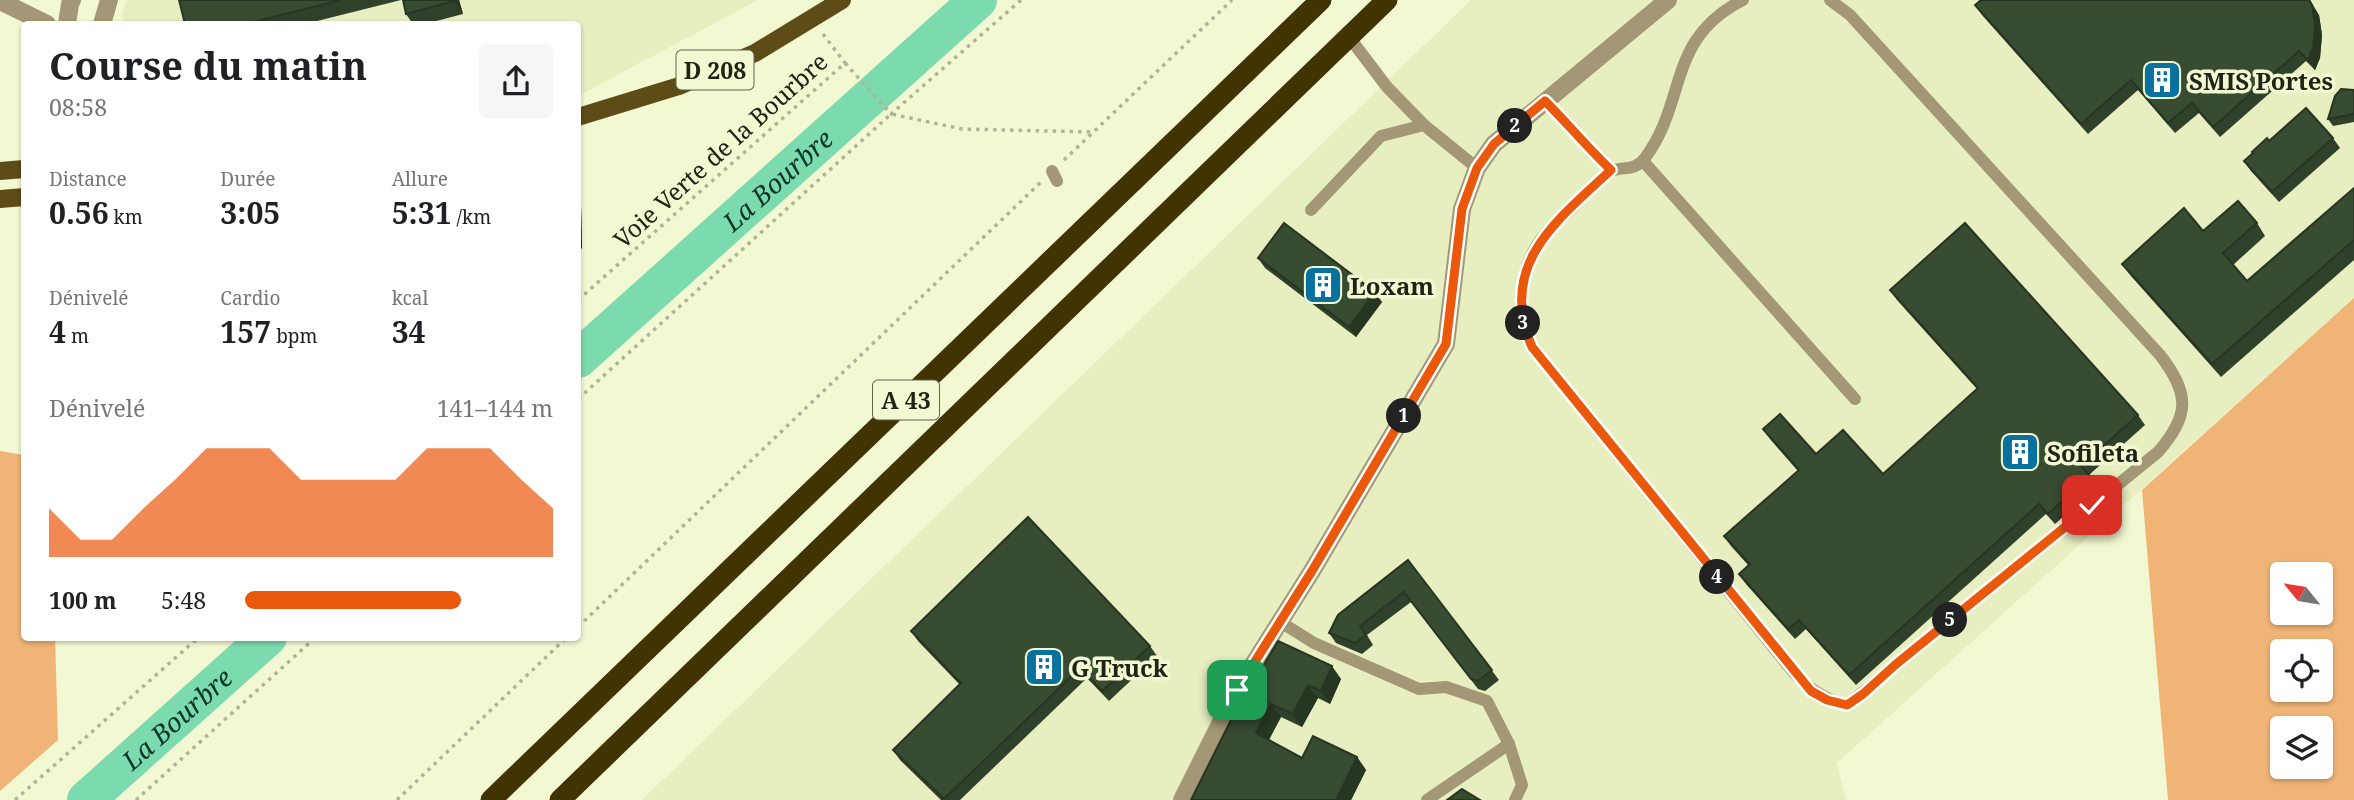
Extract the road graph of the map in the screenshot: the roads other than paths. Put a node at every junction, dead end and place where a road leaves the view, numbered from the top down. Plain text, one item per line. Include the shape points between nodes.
1 (72, 0) edge
2 (109, 0) edge
3 (842, 0) edge
4 (1321, 0) edge
5 (1387, 0) edge
6 (1668, 0) edge
7 (1743, 0) edge
8 (1830, 0) edge
9 (0, 1) edge
10 (41, 21) edge
11 (68, 21) edge
12 (103, 21) edge
13 (1349, 37) junction
14 (1545, 101) junction
15 (581, 116) edge
16 (1424, 125) junction
17 (1643, 161) junction
18 (1477, 168) junction
19 (21, 169) edge
20 (1611, 170) junction
21 (0, 171) edge
22 (21, 197) edge
23 (0, 199) edge
24 (1311, 210) dead end
25 (1855, 399) dead end
26 (1279, 621) junction
27 (1508, 744) junction
28 (491, 800) edge
29 (560, 800) edge
30 (1182, 800) edge
31 (1427, 800) edge
32 (1515, 800) edge

1 - 11 street
2 - 12 street
3 - 15 main road, D 208 via 755,53 679,86
4 - 28 highway, A 43
5 - 13 highway, A 43
6 - 14 street
7 - 17 lane via 1719,14 1687,53 1667,116
8 - 20 lane via 1850,15 2160,355 2178,382 2182,399 2182,418 2158,452 1847,705 1811,691 1794,673 1532,347 1521,306 1528,260 1545,234
9 - 10 street
13 - 16 lane via 1387,87
13 - 29 highway, A 43
14 - 18 street via 1494,144
14 - 20 lane
16 - 18 lane
16 - 24 lane via 1381,136
17 - 20 lane via 1631,169
17 - 25 lane
18 - 26 street via 1462,209 1446,344
19 - 21 main road
22 - 23 main road
26 - 27 lane via 1314,642 1419,688 1446,687 1487,701
26 - 30 street via 1237,690
27 - 31 lane
27 - 32 lane via 1522,785

